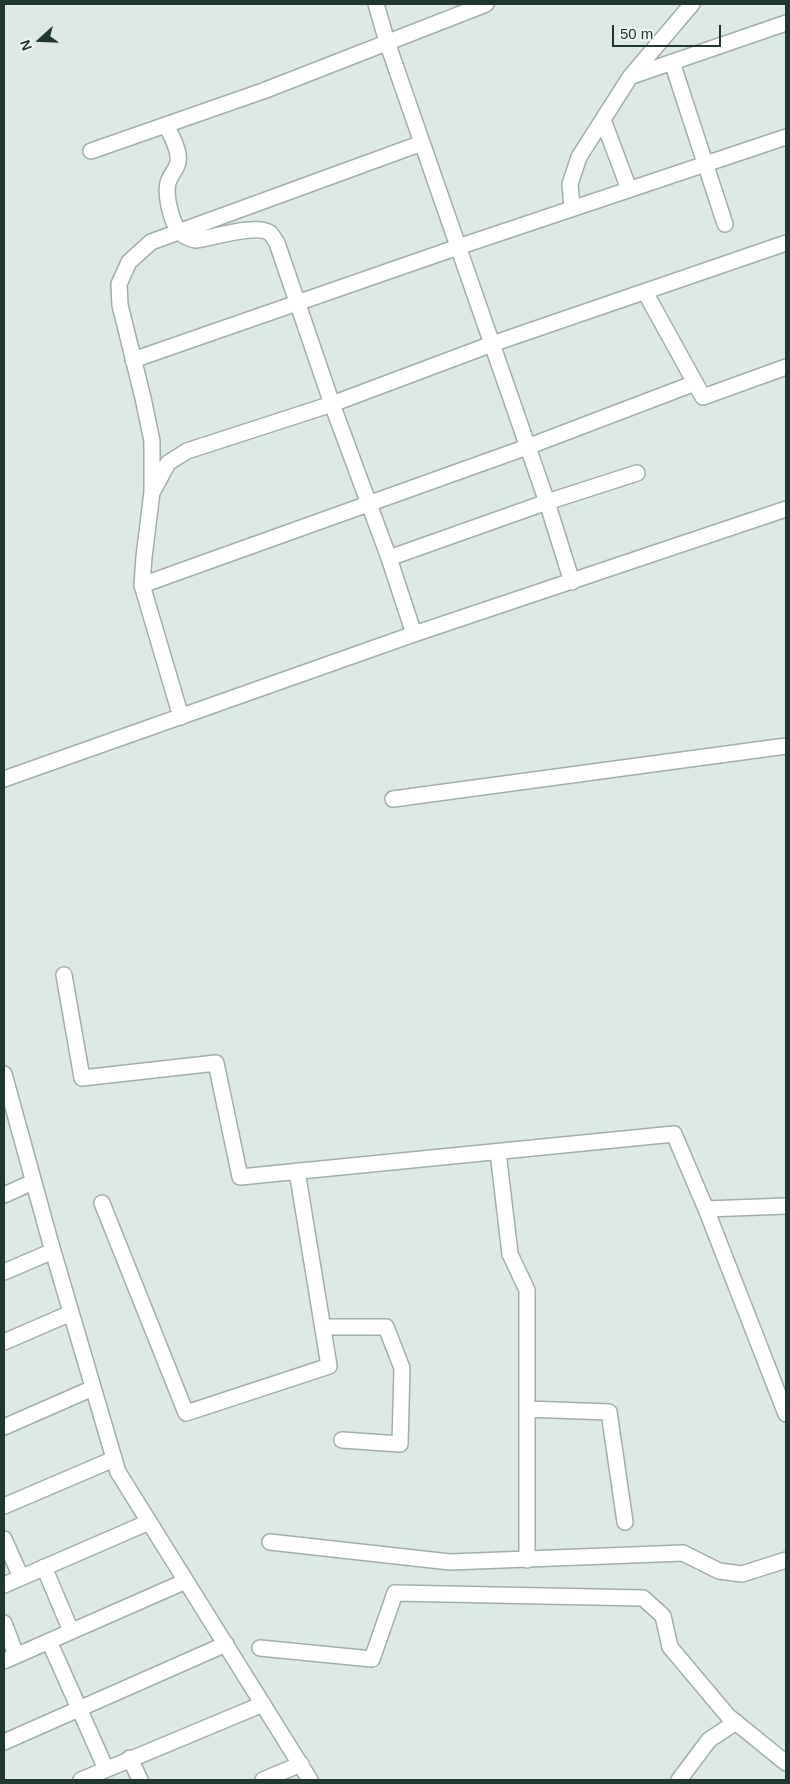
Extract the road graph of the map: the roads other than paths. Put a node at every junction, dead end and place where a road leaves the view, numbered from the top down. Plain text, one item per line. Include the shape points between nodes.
1 (376, 4) edge
2 (486, 4) edge
3 (692, 4) edge
4 (786, 23) edge
5 (387, 42) junction
6 (672, 62) junction
7 (630, 77) junction
8 (603, 120) junction
9 (166, 125) junction
10 (786, 137) edge
11 (422, 143) junction
12 (91, 151) dead end
13 (704, 164) junction
14 (629, 189) junction
15 (572, 208) junction
16 (725, 224) dead end
17 (179, 232) junction
18 (458, 247) junction
19 (785, 249) edge
20 (645, 292) junction
21 (297, 303) junction
22 (492, 344) junction
23 (133, 360) junction
24 (786, 367) edge
25 (695, 382) junction
26 (332, 404) junction
27 (527, 447) junction
28 (637, 472) dead end
29 (152, 492) junction
30 (546, 502) junction
31 (369, 504) junction
32 (786, 509) edge
33 (389, 558) junction
34 (572, 582) junction
35 (142, 585) junction
36 (414, 634) junction
37 (181, 718) junction
38 (786, 746) edge
39 (4, 779) edge
40 (393, 799) dead end
41 (64, 976) dead end
42 (4, 1074) edge
43 (9, 1112) edge
44 (498, 1152) junction
45 (297, 1171) junction
46 (33, 1182) junction
47 (4, 1195) edge
48 (102, 1203) dead end
49 (786, 1206) edge
50 (706, 1209) junction
51 (53, 1251) junction
52 (4, 1272) edge
53 (71, 1313) junction
54 (323, 1327) junction
55 (4, 1342) edge
56 (93, 1388) junction
57 (527, 1409) junction
58 (786, 1414) edge
59 (4, 1427) edge
60 (342, 1440) dead end
61 (114, 1459) junction
62 (4, 1506) edge
63 (149, 1522) junction
64 (625, 1522) dead end
65 (4, 1539) edge
66 (270, 1542) dead end
67 (527, 1560) junction
68 (786, 1560) edge
69 (44, 1567) junction
70 (21, 1577) junction
71 (186, 1581) junction
72 (4, 1585) edge
73 (4, 1623) edge
74 (71, 1631) junction
75 (49, 1641) junction
76 (226, 1644) junction
77 (260, 1648) dead end
78 (10, 1658) edge
79 (263, 1704) junction
80 (78, 1709) junction
81 (736, 1722) junction
82 (4, 1742) edge
83 (130, 1758) junction
84 (786, 1763) edge
85 (301, 1764) junction
86 (106, 1768) junction
87 (80, 1780) edge
88 (140, 1780) edge
89 (264, 1780) edge
90 (310, 1780) edge
91 (679, 1780) edge

1 - 5 street
2 - 5 street
3 - 7 street
4 - 6 street
5 - 9 street
5 - 11 street
6 - 7 street
6 - 13 street
7 - 8 street
8 - 14 street
8 - 15 street via 579,157 570,184
9 - 12 street
9 - 17 street via 178,153 167,196
10 - 13 street
11 - 17 street
11 - 18 street
13 - 14 street
13 - 16 street
14 - 15 street
15 - 18 street
17 - 21 street via 196,240 249,230 270,233 277,242
17 - 23 street via 151,242 130,262 119,284 120,305
18 - 21 street
18 - 22 street
19 - 20 street
20 - 22 street
20 - 25 street
21 - 23 street
21 - 26 street
22 - 26 street
22 - 27 street
23 - 29 street via 152,442
24 - 25 street via 703,397
25 - 27 street
26 - 29 street via 187,451 168,463
26 - 31 street
27 - 30 street
27 - 31 street
28 - 30 street
29 - 35 street
30 - 33 street
30 - 34 street
31 - 33 street
31 - 35 street
32 - 34 street
33 - 36 street
34 - 36 street
35 - 37 street
36 - 37 street
37 - 39 street
38 - 40 street
41 - 45 street via 82,1078 216,1063 240,1176
42 - 43 street
43 - 46 street
44 - 45 street
44 - 50 street via 674,1134
44 - 57 street via 510,1254 526,1290
45 - 54 street
46 - 47 street
46 - 51 street
48 - 54 street via 186,1413 329,1366
49 - 50 street
50 - 58 street
51 - 52 street
51 - 53 street
53 - 55 street
53 - 56 street
54 - 60 street via 386,1327 402,1368 400,1444
56 - 59 street
56 - 61 street
57 - 64 street via 609,1412
57 - 67 street
61 - 62 street
61 - 63 street via 118,1472
63 - 69 street
63 - 71 street
65 - 70 street
66 - 67 street via 450,1562
67 - 68 street via 682,1554 719,1571 742,1574
69 - 70 street
69 - 74 street
70 - 72 street
71 - 74 street
71 - 76 street
73 - 78 street
74 - 75 street
75 - 78 street
75 - 80 street
76 - 79 street
76 - 80 street
77 - 81 street via 372,1658 395,1593 643,1598 664,1616 670,1646
79 - 83 street
79 - 85 street
80 - 82 street
80 - 86 street
81 - 84 street
81 - 91 street via 709,1740
83 - 86 street
83 - 88 street
85 - 89 street
85 - 90 street
86 - 87 street

